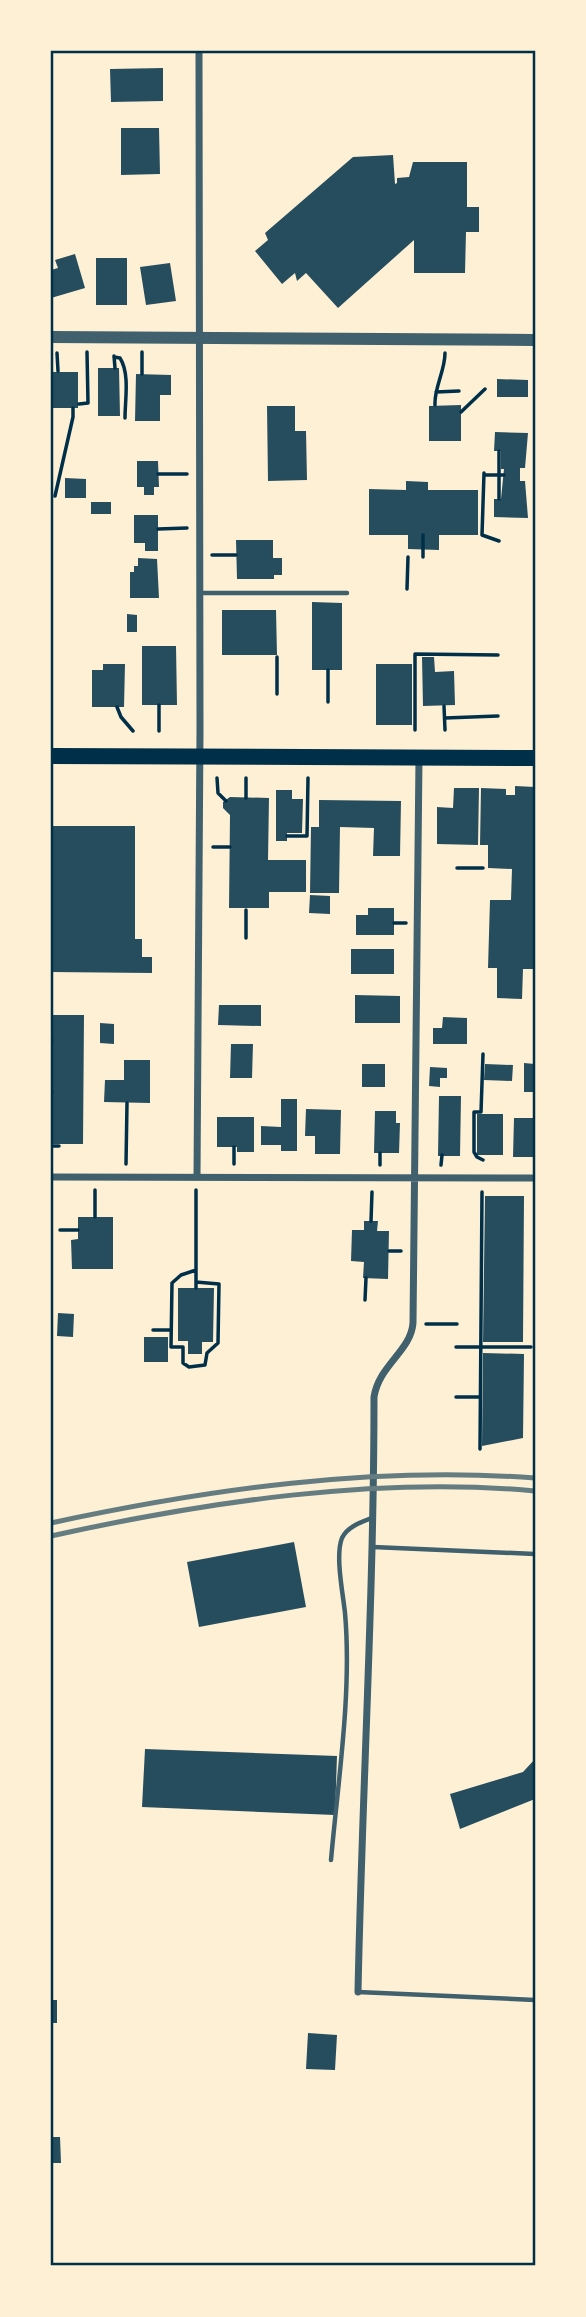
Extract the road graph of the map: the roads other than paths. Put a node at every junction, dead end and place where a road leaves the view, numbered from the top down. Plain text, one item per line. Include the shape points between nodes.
1 (199, 51) edge
2 (199, 337) junction
3 (535, 340) edge
4 (54, 341) edge
5 (200, 593) junction
6 (347, 593) dead end
7 (51, 756) edge
8 (200, 757) junction
9 (419, 757) junction
10 (535, 758) edge
11 (51, 1177) edge
12 (197, 1177) junction
13 (414, 1178) junction
14 (535, 1178) edge
15 (373, 1517) junction
16 (373, 1547) junction
17 (535, 1554) edge
18 (331, 1860) dead end
19 (358, 1992) joint
20 (535, 2000) edge

1 - 2 street
2 - 3 street
2 - 4 street
2 - 5 street
5 - 6 lane
5 - 8 street
7 - 8 main road
8 - 9 main road
8 - 12 street
9 - 10 main road
9 - 13 street
11 - 12 street
12 - 13 street
13 - 14 street
13 - 15 street via 413,1329 375,1392
15 - 16 street
15 - 18 lane via 342,1537 339,1552 346,1678
16 - 17 lane
16 - 19 street
19 - 20 lane

